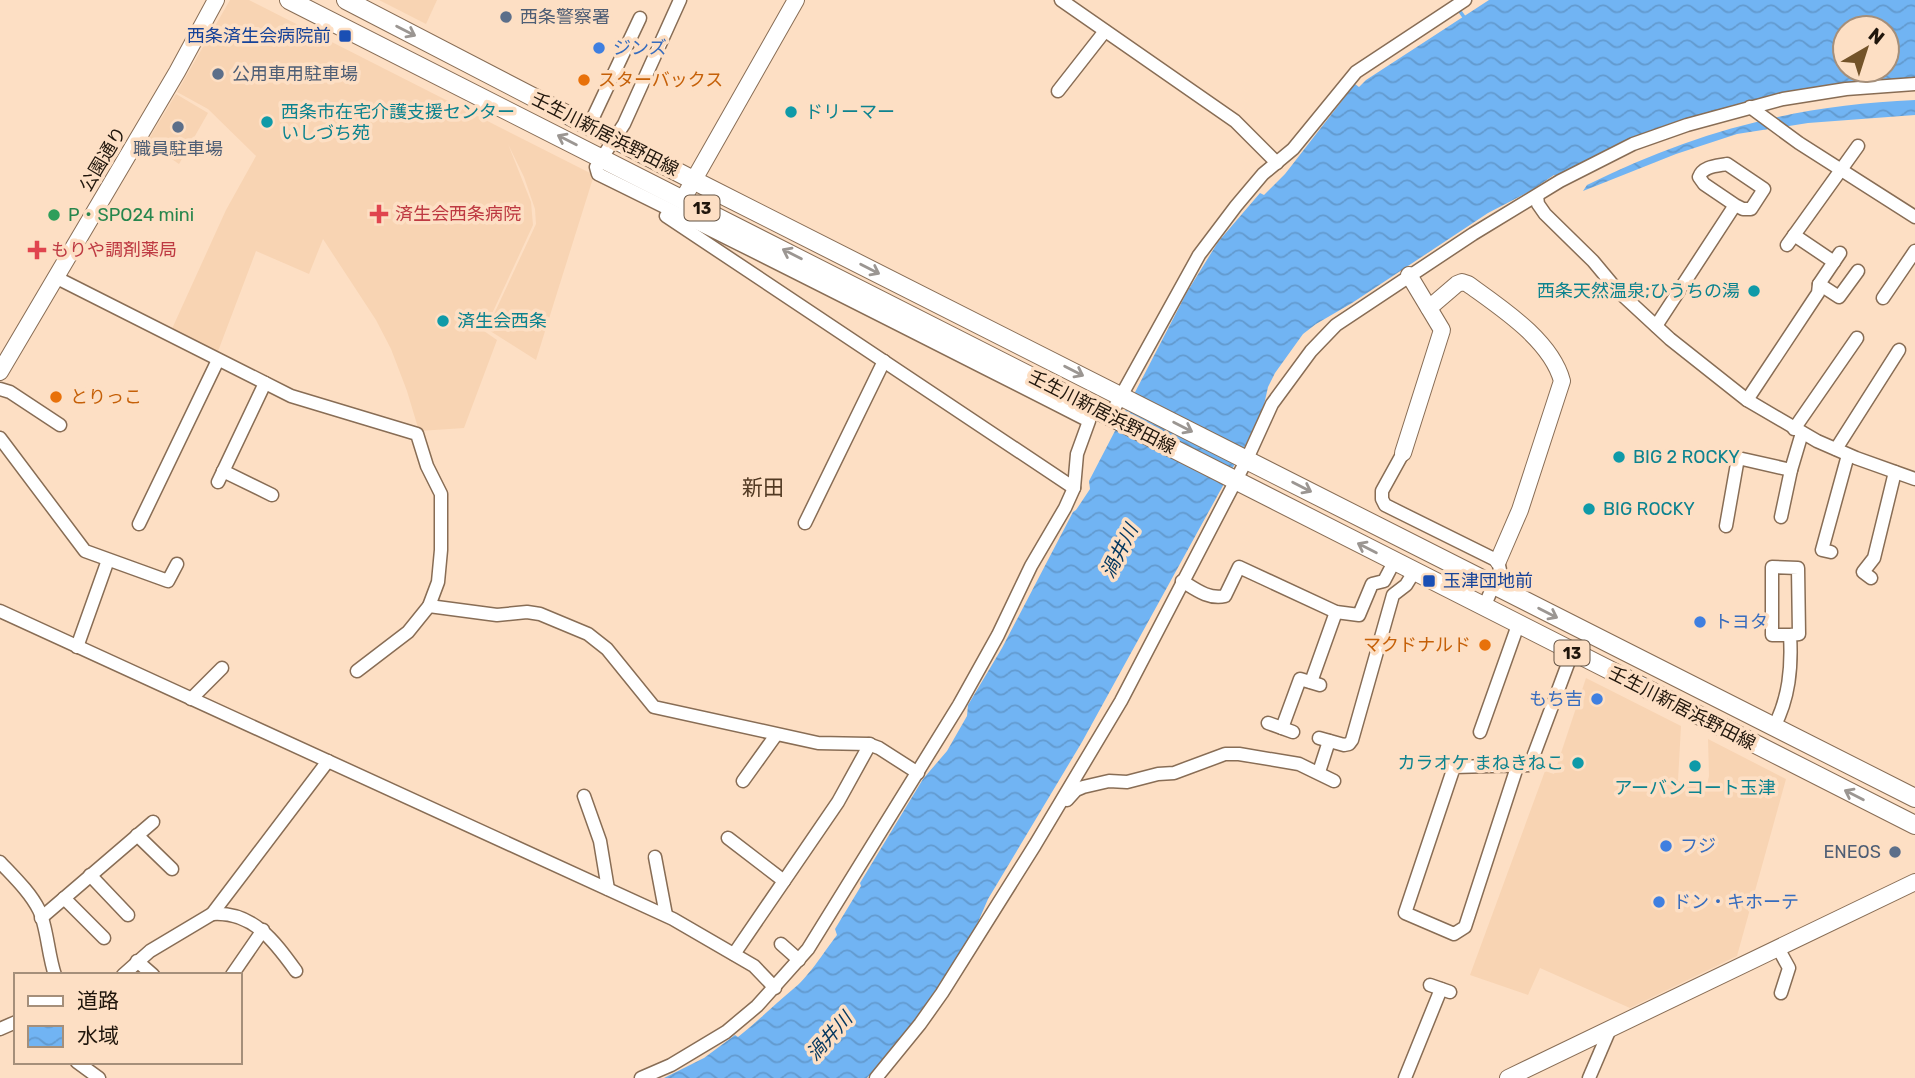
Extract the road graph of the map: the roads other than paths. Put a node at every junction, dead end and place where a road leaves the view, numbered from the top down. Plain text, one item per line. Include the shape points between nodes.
1 (216, 0) edge
2 (289, 0) edge
3 (346, 0) edge
4 (680, 0) edge
5 (796, 0) edge
6 (1061, 0) edge
7 (1465, 0) edge
8 (640, 18) dead end
9 (1105, 31) junction
10 (1915, 84) edge
11 (1058, 91) dead end
12 (1750, 107) junction
13 (589, 126) junction
14 (614, 139) junction
15 (1858, 146) dead end
16 (601, 157) junction
17 (1278, 163) junction
18 (1841, 169) junction
19 (693, 180) junction
20 (641, 195) junction
21 (1538, 196) junction
22 (683, 199) junction
23 (1915, 199) edge
24 (1735, 205) junction
25 (1911, 215) edge
26 (1915, 251) edge
27 (1858, 271) dead end
28 (1409, 275) junction
29 (55, 277) junction
30 (1819, 284) junction
31 (1883, 298) dead end
32 (1429, 308) junction
33 (1656, 326) junction
34 (1857, 338) dead end
35 (1899, 351) dead end
36 (218, 360) junction
37 (884, 361) junction
38 (0, 372) edge
39 (265, 383) junction
40 (0, 389) edge
41 (1123, 397) junction
42 (1747, 400) junction
43 (1112, 417) junction
44 (60, 425) dead end
45 (1798, 431) junction
46 (0, 438) edge
47 (1836, 449) junction
48 (1403, 453) joint
49 (1848, 455) junction
50 (1244, 458) junction
51 (1791, 470) junction
52 (1895, 472) junction
53 (1233, 479) junction
54 (1915, 479) edge
55 (1074, 488) junction
56 (272, 495) dead end
57 (1781, 517) dead end
58 (805, 523) dead end
59 (139, 524) dead end
60 (1726, 526) dead end
61 (1831, 552) dead end
62 (108, 560) junction
63 (1498, 561) junction
64 (1394, 562) junction
65 (177, 565) dead end
66 (1414, 572) junction
67 (1871, 579) dead end
68 (1182, 581) junction
69 (1495, 585) junction
70 (429, 606) junction
71 (1483, 607) junction
72 (0, 611) edge
73 (1336, 612) junction
74 (1518, 625) junction
75 (1790, 635) junction
76 (77, 647) junction
77 (1572, 653) junction
78 (222, 668) dead end
79 (358, 671) dead end
80 (191, 699) junction
81 (1268, 723) dead end
82 (1774, 727) junction
83 (1480, 732) dead end
84 (776, 734) junction
85 (870, 744) junction
86 (328, 761) junction
87 (1517, 767) junction
88 (1319, 772) junction
89 (918, 773) junction
90 (743, 781) dead end
91 (1334, 781) dead end
92 (584, 796) dead end
93 (1915, 797) edge
94 (1056, 810) junction
95 (153, 822) dead end
96 (1915, 825) edge
97 (137, 835) junction
98 (728, 838) dead end
99 (655, 857) dead end
100 (0, 862) edge
101 (172, 869) dead end
102 (90, 876) junction
103 (784, 881) junction
104 (1915, 882) edge
105 (608, 889) junction
106 (64, 898) junction
107 (212, 914) junction
108 (128, 915) dead end
109 (666, 915) junction
110 (41, 918) junction
111 (263, 930) junction
112 (104, 938) dead end
113 (781, 944) dead end
114 (1778, 948) junction
115 (734, 954) junction
116 (799, 960) junction
117 (138, 961) junction
118 (296, 971) dead end
119 (55, 973) edge
120 (125, 973) edge
121 (151, 973) edge
122 (233, 973) edge
123 (775, 988) junction
124 (1441, 989) dead end
125 (1781, 992) dead end
126 (1610, 1029) junction
127 (80, 1064) edge
128 (99, 1078) edge
129 (641, 1078) edge
130 (876, 1078) edge
131 (1405, 1078) edge
132 (1508, 1078) edge
133 (1589, 1078) edge

1 - 29 street, 公園通り
16 -> 2 main road, 壬生川新居浜野田線 / 13
3 -> 13 main road, 壬生川新居浜野田線 / 13
4 - 14 street
5 - 19 street
6 - 9 street
7 - 17 street via 1356,72
8 - 13 street
9 - 11 street
9 - 17 street via 1235,121
10 - 12 street via 1846,89
12 - 18 street
12 - 21 street via 1633,144
13 - 14 main road, 壬生川新居浜野田線 / 13
14 - 16 street
14 - 19 main road, 壬生川新居浜野田線 / 13
15 - 18 street
16 - 20 street via 598,174
16 - 22 main road, 壬生川新居浜野田線 / 13
17 - 41 street via 1236,206 1199,255
18 - 25 street
18 - 30 street via 1791,240 1837,257
19 - 22 street
19 -> 41 main road, 壬生川新居浜野田線 / 13
20 - 37 street
20 - 55 street via 1089,421 1077,454
21 - 28 street
21 - 33 street via 1545,214
43 -> 22 main road, 壬生川新居浜野田線 / 13
23 - 25 street
24 - 24 street via 1751,209 1764,189 1727,164 1701,172 1704,184
24 - 33 street
26 - 31 street
27 - 30 street via 1839,297
28 - 32 street
28 - 50 street via 1336,325 1311,351 1272,404
29 - 36 street
29 - 38 street, 公園通り
30 - 42 street via 1818,293
32 - 48 street via 1442,330
32 - 63 street via 1458,284 1468,284 1537,340 1562,381 1520,510
33 - 42 street
34 - 45 street
35 - 47 street
36 - 39 street
36 - 59 street
37 - 55 street
37 - 58 street
39 - 56 street via 220,477
39 - 70 street via 291,396 418,434 427,466 442,494 440,566
40 - 44 street
41 - 43 street
41 -> 50 main road, 壬生川新居浜野田線 / 13
42 - 45 street
43 - 53 main road, 壬生川新居浜野田線 / 13
45 - 47 street
45 - 51 street
46 - 62 street via 78,544
47 - 49 street
48 - 63 street via 1382,491 1385,505
49 - 52 street
49 - 61 street via 1822,550
50 - 53 street
50 -> 69 main road, 壬生川新居浜野田線 / 13
51 - 57 street
51 - 60 street via 1738,457
52 - 54 street
52 - 67 street via 1874,558 1863,572
64 -> 53 main road, 壬生川新居浜野田線 / 13
53 - 68 street
55 - 89 street via 998,635
62 - 65 street via 168,581
62 - 76 street
63 - 69 street
64 - 66 main road, 壬生川新居浜野田線 / 13
64 - 73 street via 1384,581 1372,584 1359,615
66 - 71 main road, 壬生川新居浜野田線 / 13
66 - 88 street via 1393,595 1352,740 1344,745 1324,739
68 - 73 street via 1218,598 1225,596 1239,567
68 - 94 street via 1121,701
69 - 71 street
69 -> 82 main road, 壬生川新居浜野田線 / 13
70 - 79 street via 408,632
70 - 84 street via 497,615 540,614 599,642 654,707
71 - 74 main road, 壬生川新居浜野田線 / 13
72 - 76 street
73 - 81 street via 1316,683 1300,679 1287,730
74 - 77 main road, 壬生川新居浜野田線 / 13
74 - 83 street
75 - 75 street via 1772,635 1772,567 1798,568 1799,634
75 - 82 street via 1784,707
76 - 80 street
77 - 87 street via 1530,765
96 -> 77 main road, 壬生川新居浜野田線 / 13
78 - 80 street
80 - 86 street
82 - 93 main road, 壬生川新居浜野田線 / 13
84 - 85 street via 818,743
84 - 90 street
85 - 89 street
85 - 103 street via 838,802
86 - 105 street
86 - 107 street
87 - 87 street via 1454,767 1405,913 1454,934 1465,927
88 - 91 street
88 - 94 street via 1299,764 1225,754 1174,773 1083,787
89 - 116 street
92 - 105 street via 600,841
94 - 130 street via 942,993
95 - 97 street
97 - 101 street
97 - 102 street
98 - 103 street
99 - 109 street
100 - 110 street via 19,881
102 - 106 street
102 - 108 street
103 - 115 street
104 - 114 street
105 - 109 street
106 - 110 street
106 - 112 street
107 - 111 street via 248,921
107 - 117 street
109 - 115 street
110 - 119 street
111 - 118 street
111 - 122 street
113 - 116 street
114 - 125 street via 1789,968
114 - 126 street
115 - 123 street via 754,966
116 - 123 street
117 - 120 street
117 - 121 street
123 - 129 street via 726,1032
124 - 131 street
126 - 132 street
126 - 133 street
127 - 128 street

